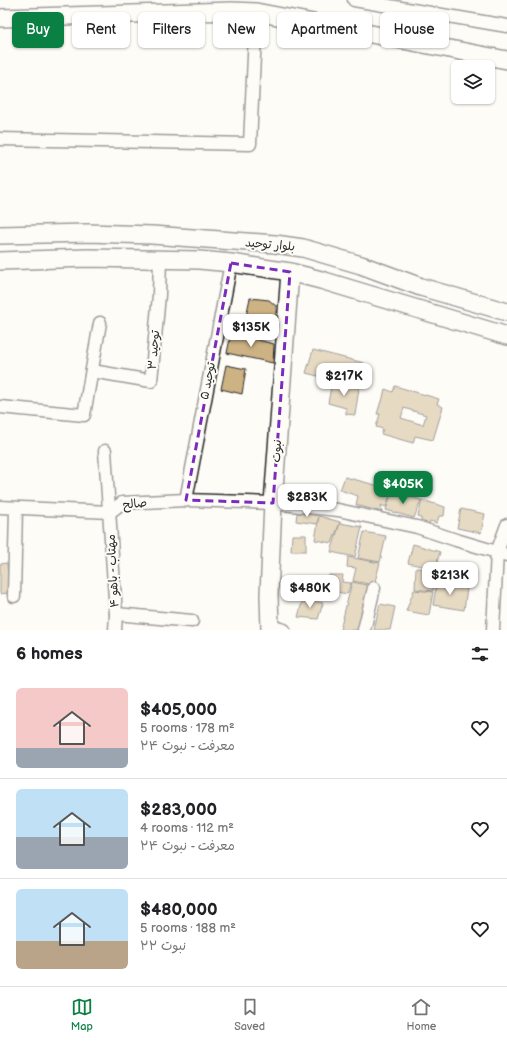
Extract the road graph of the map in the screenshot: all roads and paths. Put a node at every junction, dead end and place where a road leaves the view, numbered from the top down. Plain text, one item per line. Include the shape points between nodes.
1 (354, 0) edge
2 (256, 12) edge
3 (269, 14) edge
4 (0, 18) edge
5 (507, 26) edge
6 (254, 48) edge
7 (507, 60) edge
8 (0, 139) edge
9 (0, 235) edge
10 (160, 259) junction
11 (0, 261) edge
12 (231, 262) junction
13 (290, 272) junction
14 (507, 312) edge
15 (100, 323) dead end
16 (507, 336) edge
17 (92, 371) junction
18 (0, 407) edge
19 (105, 451) dead end
20 (186, 500) junction
21 (273, 503) junction
22 (0, 507) edge
23 (16, 509) junction
24 (110, 512) junction
25 (507, 525) edge
26 (502, 553) edge
27 (374, 588) dead end
28 (14, 596) dead end
29 (116, 614) junction
30 (192, 621) dead end
31 (275, 629) edge
32 (115, 630) edge
33 (364, 630) edge
34 (493, 630) edge

1 - 5 street
2 - 4 main road via 232,10
3 - 7 main road
6 - 8 street via 250,144
9 - 14 main road, بلوار توحید via 152,235 303,248
10 - 11 main road, بلوار توحید
10 - 12 main road, بلوار توحید
10 - 17 street, توحید ۳ via 151,381
12 - 13 main road, بلوار توحید
12 - 20 street, توحید ۵
13 - 16 main road, بلوار توحید
13 - 21 main road, نبوت
15 - 17 street
17 - 18 street via 84,415
19 - 24 street, مهتاب - باهو ۴
20 - 21 street, صالح
20 - 24 street, صالح via 122,503
21 - 26 street, صالح via 338,510 417,526
21 - 31 main road, نبوت via 269,594
22 - 23 street, صالح
23 - 24 street, صالح
23 - 28 street
24 - 29 street, مهتاب - باهو ۴
25 - 26 street
26 - 34 street
27 - 33 street
29 - 30 street
29 - 32 street, مهتاب - باهو ۴

